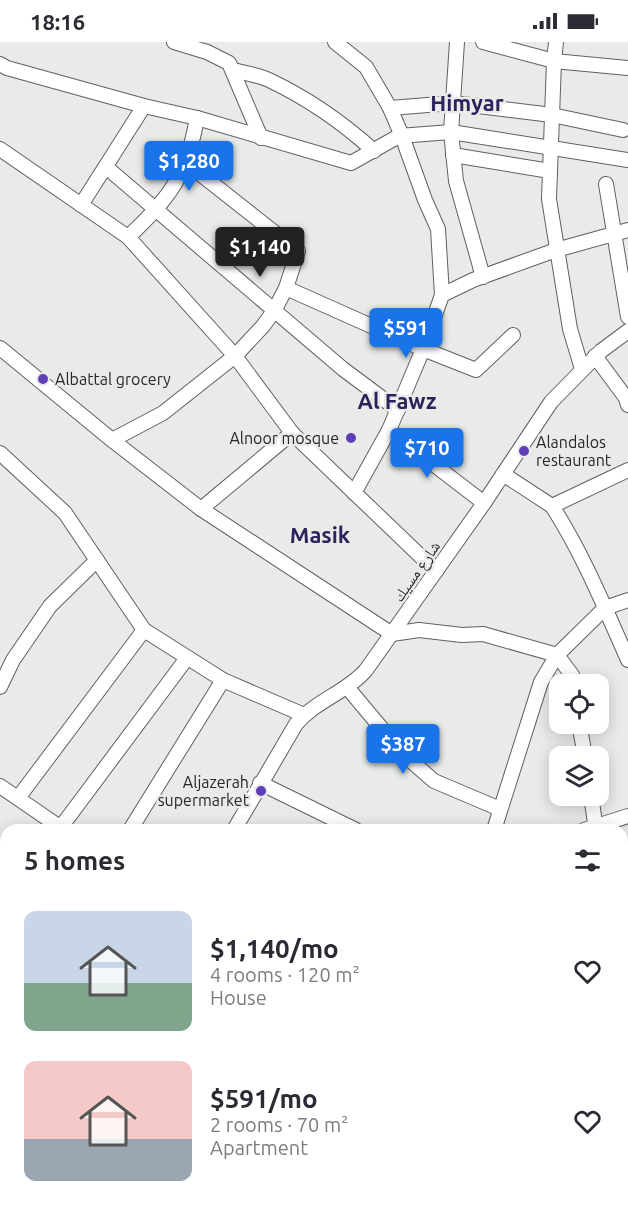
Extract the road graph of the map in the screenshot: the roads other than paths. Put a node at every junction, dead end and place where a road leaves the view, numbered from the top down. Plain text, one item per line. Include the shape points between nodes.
1 (174, 42) edge
2 (335, 42) edge
3 (457, 42) edge
4 (483, 42) edge
5 (556, 42) edge
6 (554, 60) junction
7 (0, 64) edge
8 (628, 68) edge
9 (233, 70) junction
10 (453, 103) junction
11 (144, 106) junction
12 (390, 108) junction
13 (552, 116) junction
14 (197, 118) junction
15 (623, 130) dead end
16 (451, 132) junction
17 (402, 136) junction
18 (261, 138) junction
19 (550, 147) junction
20 (0, 149) edge
21 (374, 151) junction
22 (453, 155) junction
23 (628, 160) edge
24 (185, 165) junction
25 (106, 166) junction
26 (550, 171) junction
27 (606, 184) dead end
28 (81, 205) junction
29 (158, 210) junction
30 (621, 232) edge
31 (128, 237) junction
32 (556, 250) junction
33 (483, 277) junction
34 (286, 288) junction
35 (442, 295) junction
36 (274, 311) junction
37 (628, 317) edge
38 (628, 331) edge
39 (513, 335) dead end
40 (0, 348) edge
41 (423, 349) junction
42 (235, 356) junction
43 (595, 356) junction
44 (582, 369) junction
45 (628, 405) edge
46 (398, 410) junction
47 (389, 430) junction
48 (292, 433) junction
49 (112, 440) junction
50 (0, 453) edge
51 (628, 470) edge
52 (503, 474) junction
53 (354, 493) junction
54 (484, 503) junction
55 (552, 506) junction
56 (201, 509) junction
57 (97, 560) junction
58 (436, 572) junction
59 (628, 600) edge
60 (605, 608) junction
61 (144, 630) junction
62 (392, 634) junction
63 (557, 655) junction
64 (187, 658) junction
65 (628, 660) edge
66 (571, 674) edge
67 (223, 680) junction
68 (0, 687) edge
69 (347, 687) junction
70 (304, 715) junction
71 (260, 783) junction
72 (0, 786) edge
73 (18, 798) junction
74 (591, 806) edge
75 (500, 809) junction
76 (628, 816) edge
77 (56, 824) edge
78 (67, 824) edge
79 (134, 824) edge
80 (237, 824) edge
81 (344, 824) edge
82 (496, 824) edge
83 (592, 824) edge
84 (604, 824) edge

1 - 9 street via 222,59
2 - 12 street via 366,67
3 - 10 street
4 - 6 street
5 - 6 street
6 - 8 street
6 - 13 street
7 - 11 street
9 - 18 street
9 - 21 street via 267,79 310,102 348,127
10 - 12 street
10 - 13 street
10 - 16 street
11 - 14 street
11 - 25 street
12 - 17 street
13 - 15 street
13 - 19 street
14 - 18 street
14 - 24 street
16 - 17 street
16 - 19 street
16 - 22 street
17 - 21 street
17 - 35 street via 438,229
18 - 21 street via 351,163
19 - 23 street
19 - 26 street
20 - 28 street
22 - 26 street
22 - 33 street via 456,181
24 - 29 street
24 - 34 street via 298,251
25 - 28 street
25 - 29 street
26 - 32 street via 549,199
27 - 30 street
28 - 31 street
29 - 31 street
29 - 36 street
30 - 32 street
30 - 37 street
31 - 42 street
32 - 33 street
32 - 44 street via 570,329
33 - 35 street
34 - 36 street
34 - 41 street
35 - 41 street
36 - 42 street
36 - 46 street
38 - 43 street, شارع مسيك
39 - 41 street via 476,370
40 - 49 street
41 - 46 street
42 - 48 street
42 - 49 street via 163,413
43 - 44 street, شارع مسيك
43 - 45 street
44 - 52 street, شارع مسيك via 551,402
46 - 47 street
47 - 53 street
47 - 54 street
48 - 53 street
48 - 56 street
49 - 56 street
50 - 57 street via 65,513
51 - 55 street
52 - 54 street, شارع مسيك
52 - 55 street
53 - 58 street
54 - 58 street, شارع مسيك
55 - 60 street
56 - 62 street
57 - 61 street
57 - 68 street via 50,606 13,660
58 - 62 street, شارع مسيك
59 - 60 street
60 - 63 street
60 - 65 street
61 - 64 street
61 - 73 street
62 - 63 street via 419,630 483,634
62 - 69 street, شارع مسيك via 366,670
63 - 66 street
63 - 75 street via 541,682
64 - 67 street
64 - 78 street
67 - 70 street
67 - 79 street
69 - 70 street, شارع مسيك
69 - 75 street via 403,754 434,781
70 - 71 street, شارع مسيك
71 - 80 street, شارع مسيك
71 - 81 street
72 - 73 street
73 - 77 street
74 - 83 street
75 - 82 street
76 - 84 street

